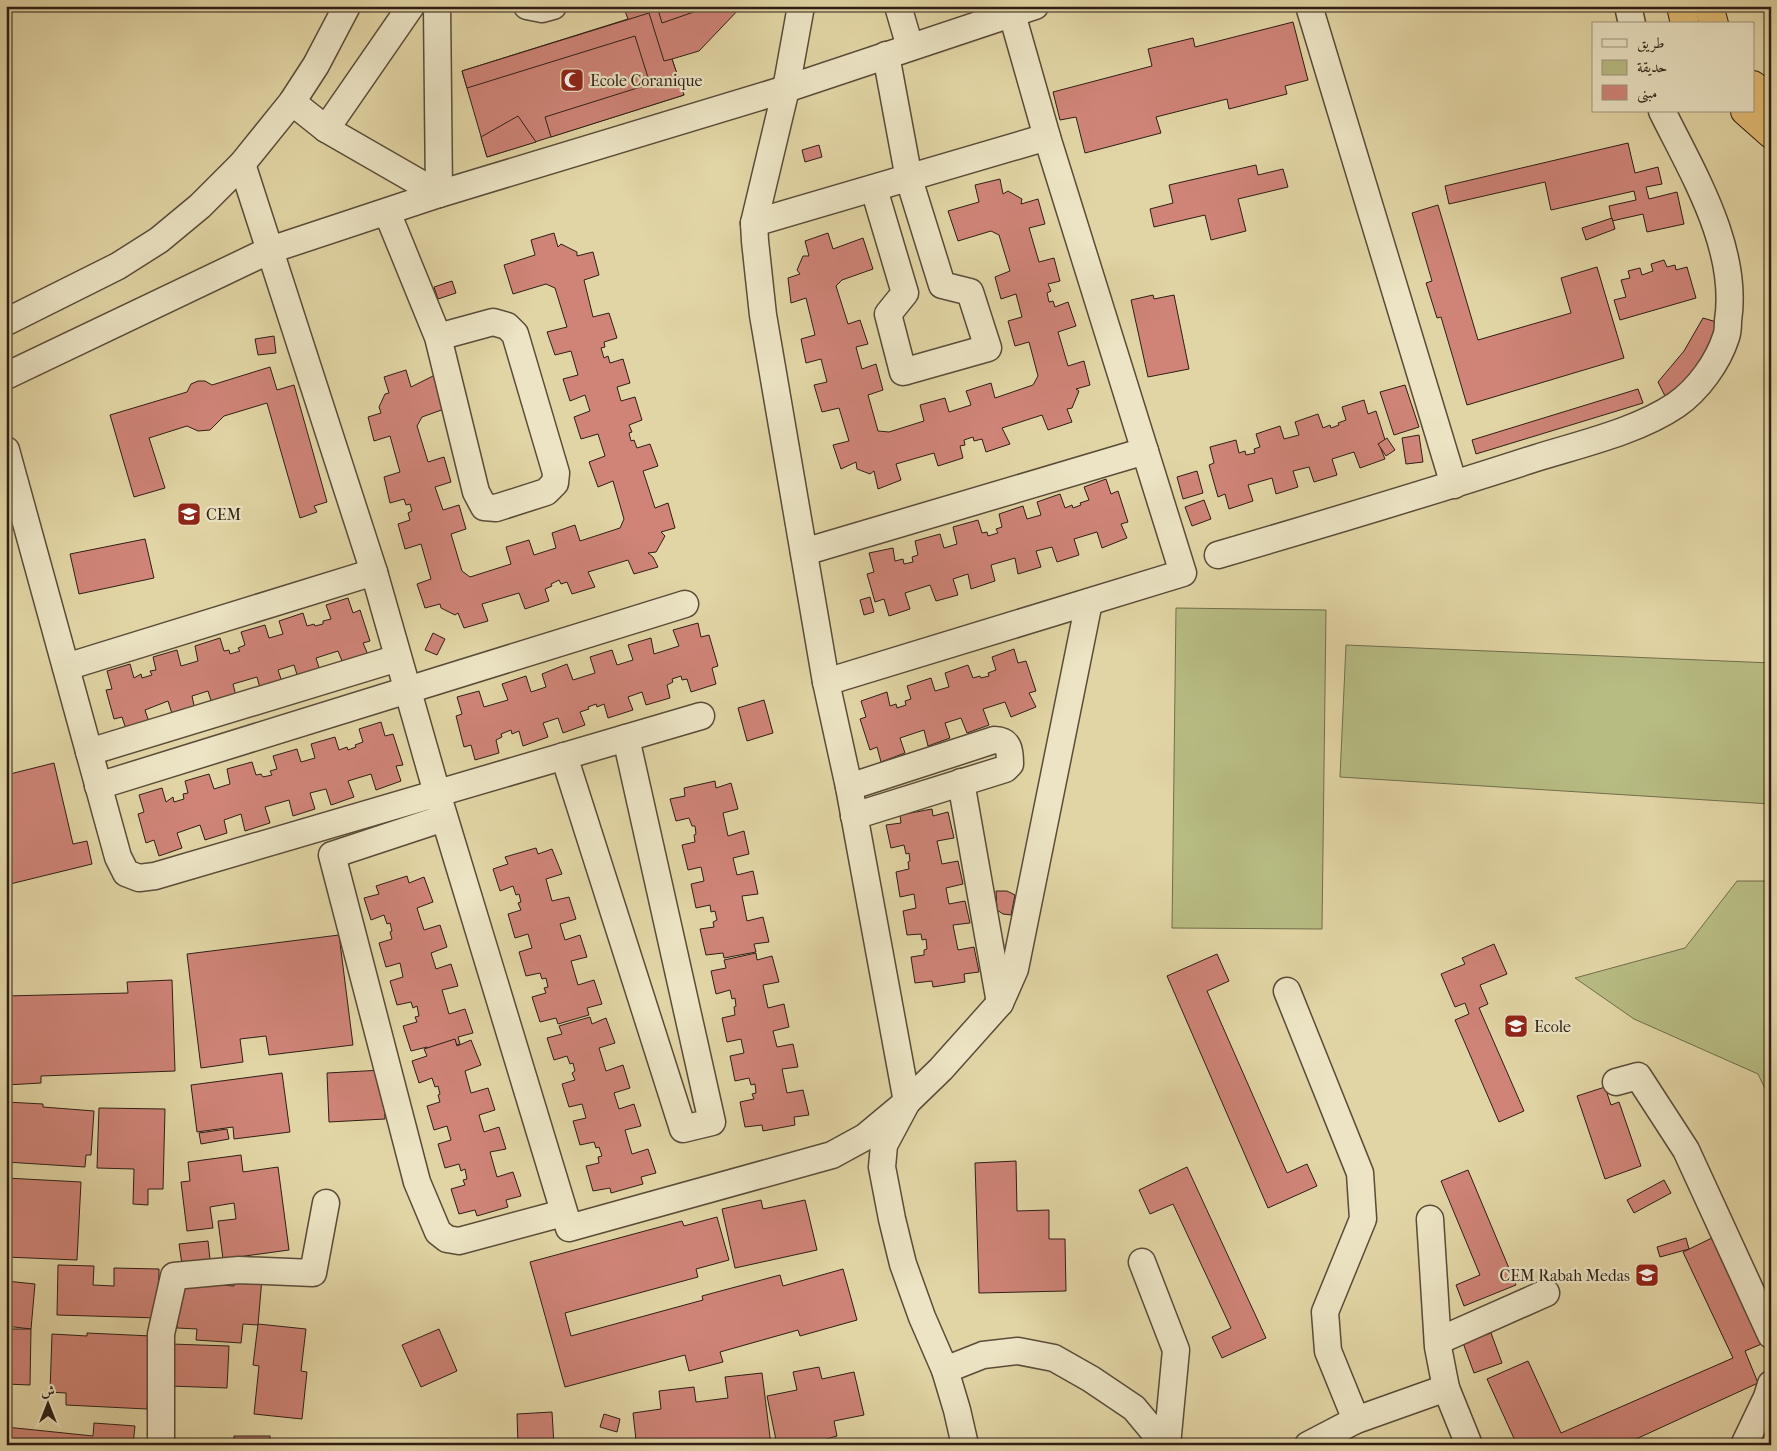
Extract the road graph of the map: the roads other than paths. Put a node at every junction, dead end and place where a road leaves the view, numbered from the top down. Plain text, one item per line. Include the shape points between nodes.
1 (347, 6) edge
2 (411, 6) edge
3 (437, 6) edge
4 (527, 6) edge
5 (553, 6) edge
6 (801, 6) edge
7 (898, 6) edge
8 (1309, 6) edge
9 (1628, 6) edge
10 (1680, 6) edge
11 (1709, 6) edge
12 (1023, 10) edge
13 (1632, 22) edge
14 (1684, 22) edge
15 (1713, 22) edge
16 (898, 51) junction
17 (1754, 86) edge
18 (786, 89) junction
19 (1771, 99) edge
20 (292, 102) junction
21 (1662, 112) edge
22 (1746, 112) edge
23 (326, 129) junction
24 (1771, 134) edge
25 (1047, 137) junction
26 (242, 164) junction
27 (909, 179) junction
28 (874, 189) junction
29 (439, 194) junction
30 (387, 212) junction
31 (754, 223) junction
32 (270, 250) junction
33 (6, 322) edge
34 (438, 337) junction
35 (6, 376) edge
36 (6, 450) edge
37 (1145, 452) junction
38 (1454, 485) junction
39 (804, 552) junction
40 (1218, 555) dead end
41 (374, 572) junction
42 (1089, 602) junction
43 (686, 604) dead end
44 (398, 658) junction
45 (66, 668) junction
46 (826, 682) junction
47 (407, 690) junction
48 (701, 716) dead end
49 (626, 738) junction
50 (89, 752) junction
51 (564, 756) junction
52 (961, 782) junction
53 (98, 786) junction
54 (849, 787) junction
55 (440, 806) junction
56 (854, 816) junction
57 (1287, 991) dead end
58 (1000, 1003) junction
59 (1616, 1082) dead end
60 (907, 1102) junction
61 (326, 1202) dead end
62 (563, 1213) junction
63 (1430, 1219) dead end
64 (1142, 1262) dead end
65 (1546, 1293) dead end
66 (1771, 1335) edge
67 (1438, 1341) junction
68 (945, 1370) junction
69 (1771, 1384) edge
70 (1446, 1388) junction
71 (1356, 1420) junction
72 (162, 1445) edge
73 (965, 1445) edge
74 (1166, 1445) edge
75 (1308, 1445) edge
76 (1469, 1445) edge
77 (1744, 1445) edge

1 - 20 street
2 - 23 street
3 - 29 street
4 - 5 street via 542,9
6 - 18 street
7 - 16 street
8 - 38 street
9 - 13 street
10 - 14 highway
11 - 15 highway
12 - 16 street
12 - 25 street
16 - 18 street
16 - 27 street
17 - 19 highway
18 - 29 street
18 - 31 street
20 - 23 street
20 - 26 street
21 - 38 street via 1704,198 1729,273 1730,306 1726,337 1708,373 1677,404 1641,424
22 - 24 highway
23 - 29 street
25 - 27 street
25 - 37 street
26 - 32 street
26 - 33 street via 200,206 158,240 118,266
27 - 28 street
27 - 28 street via 942,285 970,292 988,348 903,372 888,314 905,293
28 - 31 street
29 - 30 street
30 - 32 street
30 - 34 street
31 - 39 street via 763,316
32 - 35 street
32 - 41 street
34 - 34 street via 476,492 484,507 496,508 546,492 555,483 556,473 515,334 507,326 494,322
36 - 45 street
37 - 39 street
37 - 42 street via 1183,573
38 - 40 street
39 - 46 street
41 - 44 street
41 - 45 street
42 - 46 street
42 - 58 street via 1015,969
43 - 47 street
44 - 47 street
44 - 50 street
45 - 50 street
46 - 54 street
47 - 53 street
47 - 55 street
48 - 49 street
49 - 51 street
49 - 51 street via 712,1122 683,1128
50 - 53 street
51 - 55 street
52 - 54 street via 1005,769 1010,764 1006,743 994,740
52 - 56 street
52 - 58 street
53 - 55 street via 118,857 126,873 139,878
54 - 56 street
55 - 62 street
55 - 62 street via 332,855 417,1182 438,1232 447,1239 459,1241
56 - 60 street
57 - 71 street via 1360,1173 1363,1219 1325,1312 1328,1351
58 - 60 street
59 - 66 street via 1638,1076 1686,1150
60 - 62 street via 866,1137 832,1155 569,1228
60 - 68 street via 884,1145 882,1167 903,1264
61 - 72 street via 313,1273 239,1270 174,1276 161,1334
63 - 67 street
64 - 74 street via 1176,1350
65 - 67 street
67 - 70 street
68 - 73 street
68 - 74 street via 983,1355 1018,1350 1054,1358 1091,1378 1134,1408
69 - 77 street via 1768,1397
70 - 71 street
70 - 76 street
71 - 75 street

